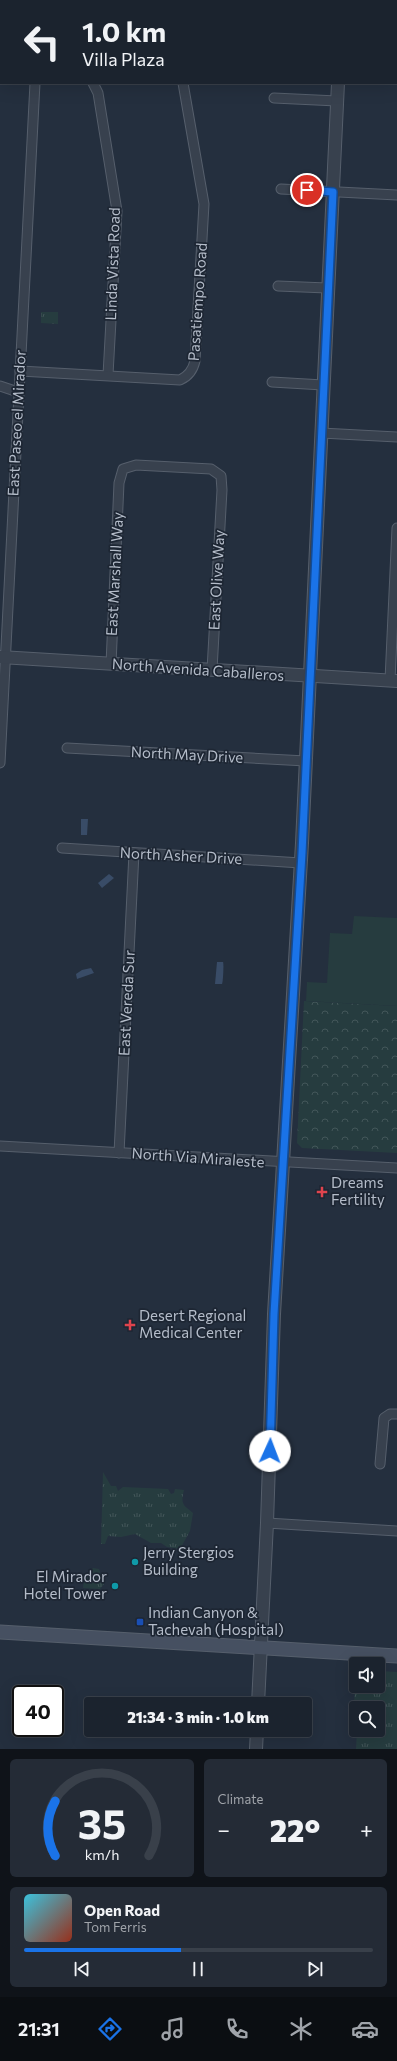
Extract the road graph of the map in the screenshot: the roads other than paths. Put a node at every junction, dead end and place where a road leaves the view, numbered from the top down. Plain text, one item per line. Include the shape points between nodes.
1 (35, 84) edge
2 (94, 84) edge
3 (183, 84) edge
4 (338, 84) edge
5 (274, 98) dead end
6 (338, 101) junction
7 (281, 189) dead end
8 (333, 192) junction
9 (397, 195) edge
10 (278, 286) dead end
11 (327, 288) junction
12 (20, 371) junction
13 (108, 375) junction
14 (272, 382) dead end
15 (323, 385) junction
16 (0, 386) edge
17 (18, 392) junction
18 (321, 433) junction
19 (397, 437) edge
20 (222, 490) joint
21 (397, 528) edge
22 (3, 658) edge
23 (111, 664) junction
24 (212, 670) junction
25 (310, 677) junction
26 (394, 680) edge
27 (67, 748) dead end
28 (306, 761) junction
29 (0, 763) edge
30 (62, 848) dead end
31 (134, 853) junction
32 (301, 863) junction
33 (0, 1146) edge
34 (119, 1153) junction
35 (283, 1163) junction
36 (397, 1168) edge
37 (397, 1414) edge
38 (380, 1464) dead end
39 (267, 1524) junction
40 (397, 1531) edge
41 (0, 1632) edge
42 (260, 1649) junction
43 (397, 1656) edge
44 (258, 1697) edge
45 (257, 1737) edge
46 (256, 1749) edge

1 - 12 street, East Paseo el Mirador
2 - 13 street, Linda Vista Road via 98,93 117,211
3 - 13 street, Pasatiempo Road via 204,204 195,361 187,376 180,380
4 - 6 street
5 - 6 street
6 - 8 street
7 - 8 street
8 - 9 street
8 - 11 street
10 - 11 street
11 - 15 street
12 - 13 street, Pasatiempo Road
12 - 17 street, East Paseo el Mirador
14 - 15 street
15 - 18 street
16 - 17 street
17 - 22 street, East Paseo el Mirador
18 - 19 street
18 - 25 street
20 - 23 street, East Marshall Way via 221,476 211,469 136,465 123,469 119,483
20 - 24 street, East Olive Way
21 - 26 street
22 - 23 street, North Avenida Caballeros
22 - 29 street, East Paseo el Mirador
23 - 24 street, North Avenida Caballeros
24 - 25 street, North Avenida Caballeros
25 - 26 street, North Avenida Caballeros
25 - 28 street
27 - 28 street, North May Drive
28 - 32 street
30 - 31 street, North Asher Drive
31 - 32 street, North Asher Drive
31 - 34 street, East Vereda Sur
32 - 35 street
33 - 34 street, North Via Miraleste
34 - 35 street, North Via Miraleste
35 - 36 street, North Via Miraleste
35 - 39 street via 272,1364
37 - 38 street via 390,1414 384,1418
39 - 40 street
39 - 42 street
41 - 42 main road
42 - 43 main road
42 - 44 street
45 - 46 street

